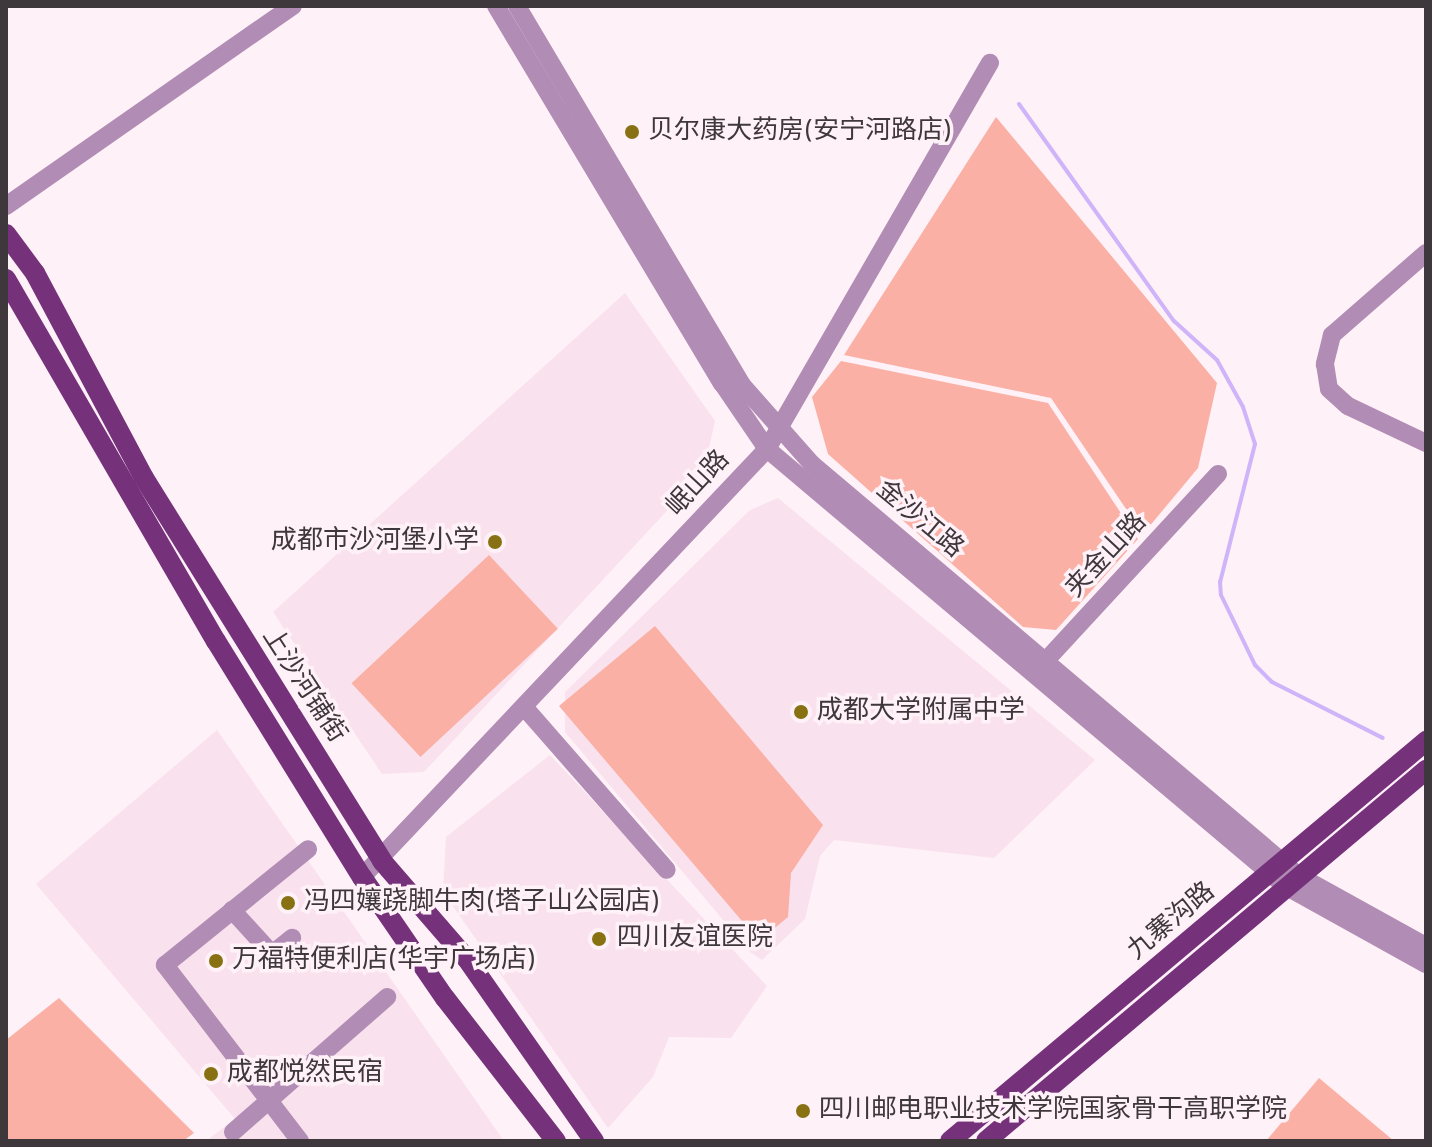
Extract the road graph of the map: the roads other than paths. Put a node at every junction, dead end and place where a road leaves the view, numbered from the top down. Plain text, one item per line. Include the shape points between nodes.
1 (293, 6) edge
2 (496, 6) edge
3 (517, 6) edge
4 (990, 63) dead end
5 (6, 206) edge
6 (6, 234) edge
7 (1426, 253) edge
8 (1426, 267) edge
9 (6, 279) edge
10 (779, 430) junction
11 (1426, 435) edge
12 (1426, 443) edge
13 (767, 449) junction
14 (1218, 474) dead end
15 (1040, 667) junction
16 (525, 708) junction
17 (1426, 741) edge
18 (1426, 770) edge
19 (308, 849) dead end
20 (382, 861) junction
21 (667, 870) dead end
22 (1285, 874) junction
23 (362, 877) junction
24 (232, 910) junction
25 (292, 938) dead end
26 (1426, 946) edge
27 (1426, 964) edge
28 (387, 997) dead end
29 (268, 1101) junction
30 (233, 1132) dead end
31 (300, 1141) edge
32 (556, 1141) edge
33 (594, 1141) edge
34 (950, 1141) edge
35 (986, 1141) edge

1 - 5 street
2 - 13 street
3 - 10 street, 金沙江路 via 742,385
4 - 10 street, 岷山路
6 - 20 main road, 上沙河铺街 via 35,273 144,478
7 - 12 street via 1332,335 1325,364 1329,389 1348,406
8 - 11 street via 1337,345 1338,380 1365,406
9 - 23 main road, 上沙河铺街 via 216,641
10 - 13 street, 岷山路
10 - 15 street, 金沙江路
13 - 15 street
13 - 16 street, 岷山路
14 - 15 street, 夹金山路
15 - 22 street, 金沙江路
16 - 20 street, 岷山路
16 - 21 street
17 - 22 main road, 九寨沟路
18 - 22 main road, 九寨沟路
19 - 24 street
20 - 23 street, 岷山路
20 - 33 main road, 上沙河铺街 via 467,959
22 - 26 street, 金沙江路
22 - 27 street, 金沙江路
22 - 34 main road, 九寨沟路
22 - 35 main road, 九寨沟路
23 - 32 main road, 上沙河铺街 via 445,998
24 - 25 street via 272,954
24 - 29 street via 165,965
28 - 29 street
29 - 30 street
29 - 31 street

